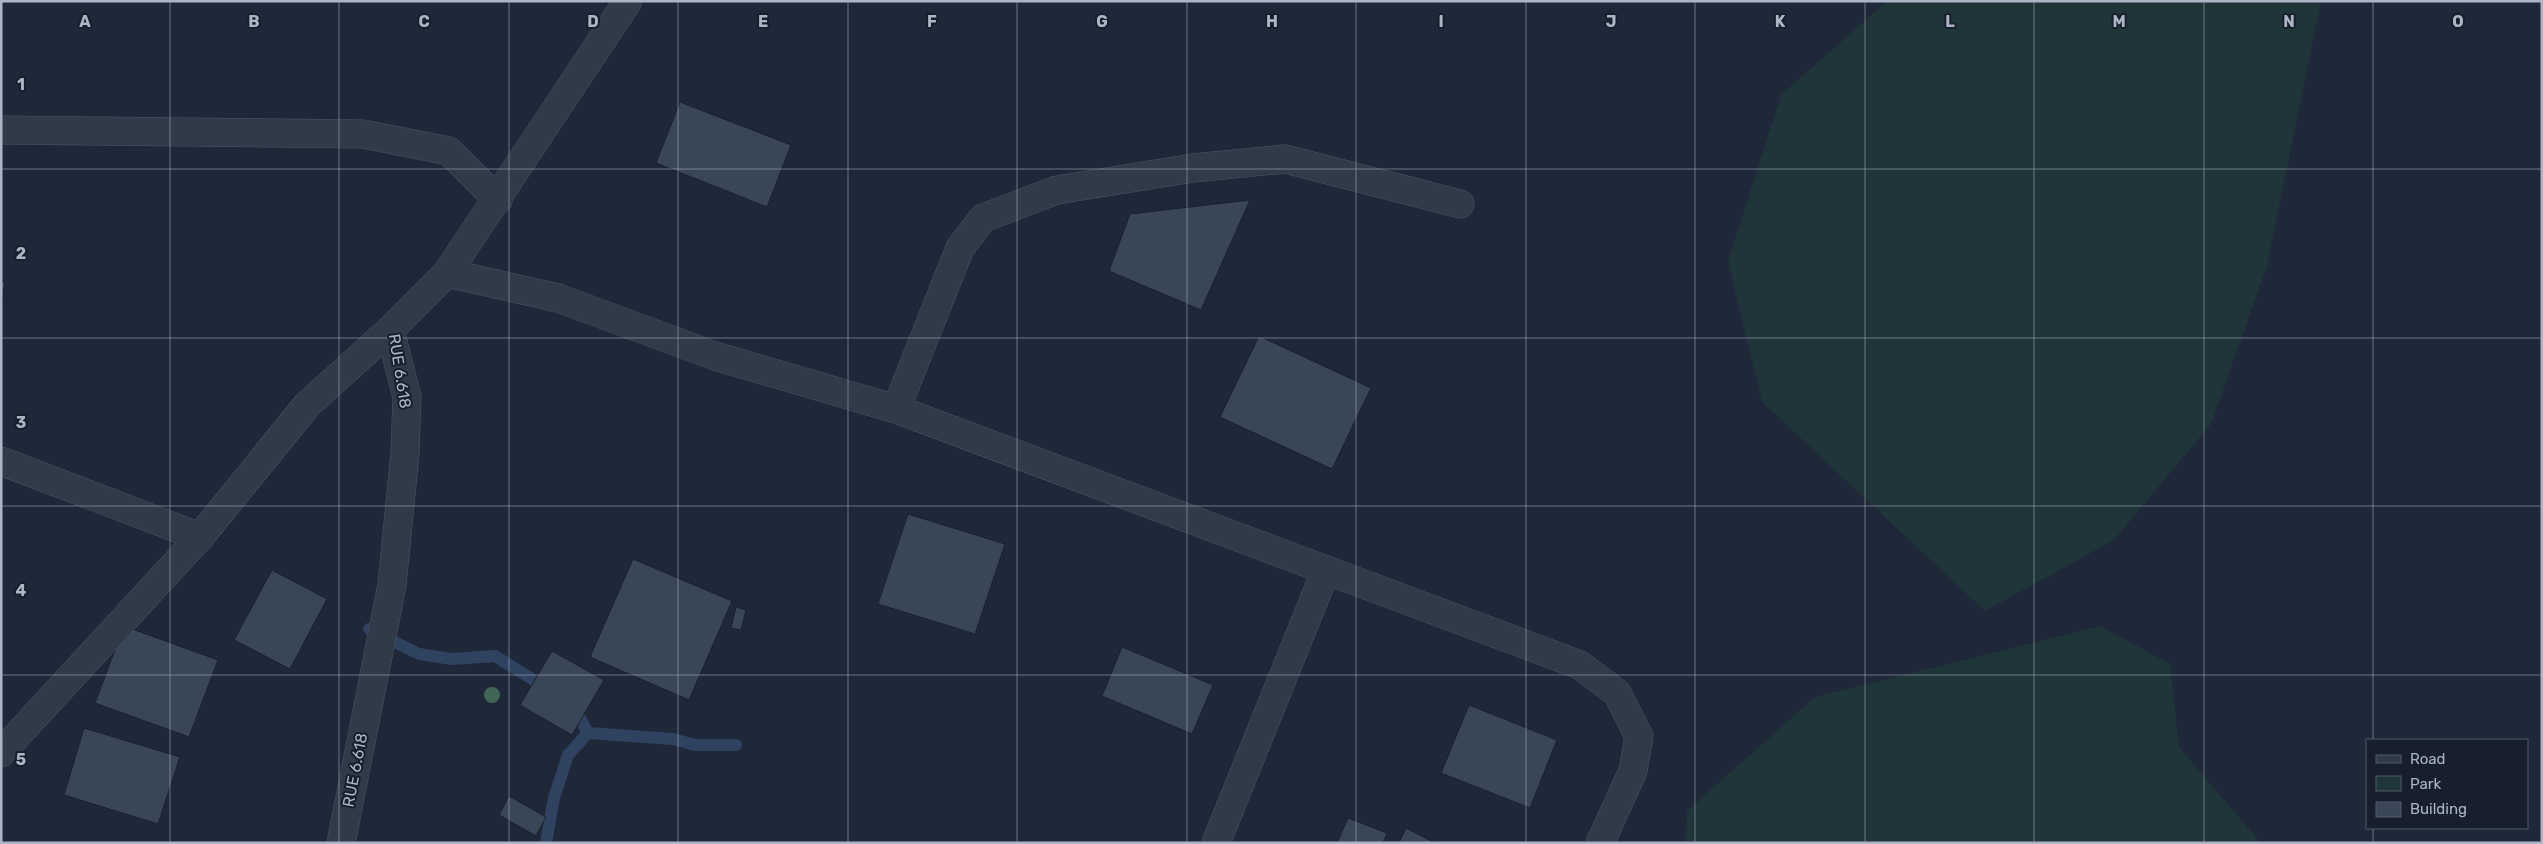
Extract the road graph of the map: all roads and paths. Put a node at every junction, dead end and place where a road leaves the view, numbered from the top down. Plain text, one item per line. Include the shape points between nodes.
1 (628, 1) edge
2 (1, 130) edge
3 (498, 200) junction
4 (1460, 204) dead end
5 (447, 273) junction
6 (390, 330) junction
7 (896, 409) junction
8 (1, 461) edge
9 (200, 537) junction
10 (1326, 570) junction
11 (1, 753) edge
12 (341, 843) edge
13 (1216, 843) edge
14 (1600, 843) edge

1 - 3 street, RUE 6.618
2 - 3 street via 363,134 450,151
3 - 5 street, RUE 6.618
4 - 7 street via 1285,159 1193,168 1057,190 983,218 960,248
5 - 6 street, RUE 6.618
5 - 7 street via 558,298 715,356
6 - 9 street via 307,405
6 - 12 street, RUE 6.618 via 407,398 404,463 392,585
7 - 10 street
8 - 9 street
9 - 11 street
10 - 13 street
10 - 14 street via 1580,665 1617,692 1639,736 1633,771

